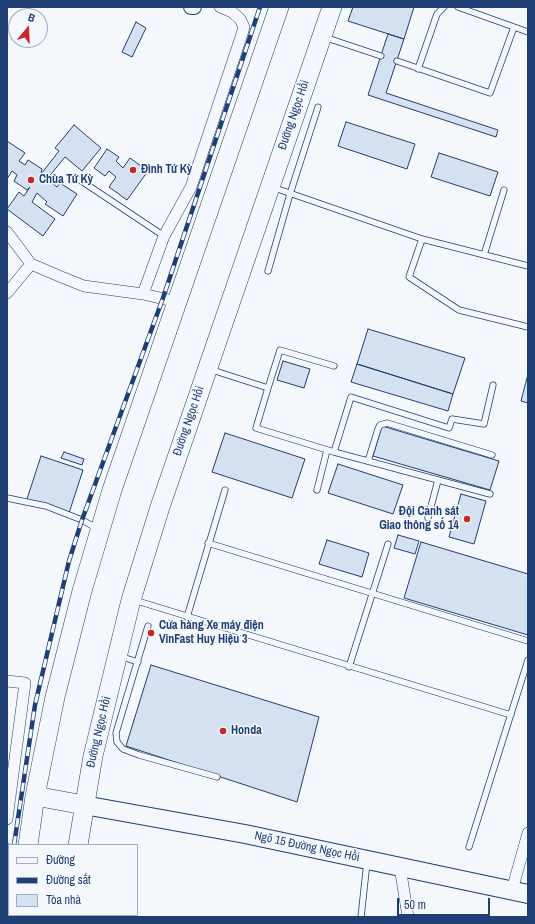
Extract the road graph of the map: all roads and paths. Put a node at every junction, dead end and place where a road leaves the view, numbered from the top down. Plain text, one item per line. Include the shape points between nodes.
1 (190, 7) edge
2 (194, 7) edge
3 (220, 7) edge
4 (279, 7) edge
5 (332, 7) edge
6 (444, 7) edge
7 (458, 7) edge
8 (514, 27) junction
9 (528, 32) edge
10 (322, 36) junction
11 (381, 56) dead end
12 (396, 61) dead end
13 (418, 69) junction
14 (318, 108) dead end
15 (80, 180) dead end
16 (270, 186) junction
17 (504, 190) dead end
18 (290, 194) junction
19 (7, 232) edge
20 (164, 236) junction
21 (422, 239) junction
22 (484, 255) junction
23 (31, 264) junction
24 (528, 266) edge
25 (268, 271) dead end
26 (7, 293) edge
27 (143, 294) junction
28 (177, 302) junction
29 (528, 327) edge
30 (334, 366) dead end
31 (207, 368) junction
32 (493, 385) dead end
33 (268, 388) junction
34 (327, 450) junction
35 (334, 452) junction
36 (492, 455) dead end
37 (368, 461) junction
38 (438, 480) junction
39 (225, 490) dead end
40 (317, 490) dead end
41 (490, 494) dead end
42 (7, 498) edge
43 (428, 518) dead end
44 (100, 531) junction
45 (208, 543) junction
46 (388, 544) dead end
47 (372, 594) junction
48 (131, 600) junction
49 (187, 617) junction
50 (148, 626) dead end
51 (528, 641) edge
52 (117, 655) junction
53 (528, 660) edge
54 (138, 662) junction
55 (349, 667) junction
56 (7, 681) edge
57 (511, 715) junction
58 (217, 777) dead end
59 (35, 796) junction
60 (84, 805) junction
61 (7, 820) edge
62 (528, 833) edge
63 (28, 844) edge
64 (78, 844) edge
65 (469, 847) dead end
66 (368, 860) junction
67 (400, 866) junction
68 (520, 892) edge
69 (361, 917) edge
70 (408, 917) edge

1 - 2 street
3 - 20 street via 232,12 244,27 191,187
4 - 28 highway
5 - 10 highway, Đường Ngọc Hồi
6 - 13 lane via 437,14
7 - 8 lane
8 - 9 lane
8 - 13 lane via 490,93
10 - 11 lane
10 - 16 highway, Đường Ngọc Hồi
12 - 13 lane
14 - 18 lane
15 - 20 lane
16 - 18 lane
16 - 31 highway, Đường Ngọc Hồi
17 - 22 lane
18 - 21 lane
18 - 25 lane
19 - 23 street
20 - 27 street
21 - 22 lane
21 - 29 lane via 409,277 459,310
22 - 24 lane
23 - 26 street
23 - 27 street via 84,286
27 - 28 street
28 - 44 highway
30 - 33 lane via 280,350
31 - 33 lane
31 - 48 highway, Đường Ngọc Hồi
32 - 35 lane via 484,424 452,419 449,428 351,397
33 - 34 lane via 256,428
34 - 35 lane
34 - 40 lane
35 - 37 lane
36 - 37 lane via 387,423 380,425
37 - 38 lane
38 - 41 lane
38 - 43 lane
39 - 45 lane
42 - 44 lane via 46,506 82,520
44 - 59 highway via 55,697
45 - 47 lane
45 - 49 lane
46 - 47 lane
47 - 51 lane
47 - 55 lane
48 - 49 lane
48 - 52 highway, Đường Ngọc Hồi
49 - 55 lane
50 - 54 lane
52 - 54 lane
52 - 60 highway, Đường Ngọc Hồi
53 - 57 lane
54 - 58 lane via 116,733 117,742 123,749 139,755
55 - 57 lane
56 - 61 street via 25,683
57 - 65 lane
59 - 60 highway
59 - 63 highway
60 - 64 highway, Đường Ngọc Hồi
60 - 66 main road, Ngõ 15 Đường Ngọc Hồi via 245,834
62 - 68 street
66 - 67 main road, Ngõ 15 Đường Ngọc Hồi
66 - 69 lane
67 - 68 main road, Ngõ 15 Đường Ngọc Hồi
67 - 70 street

